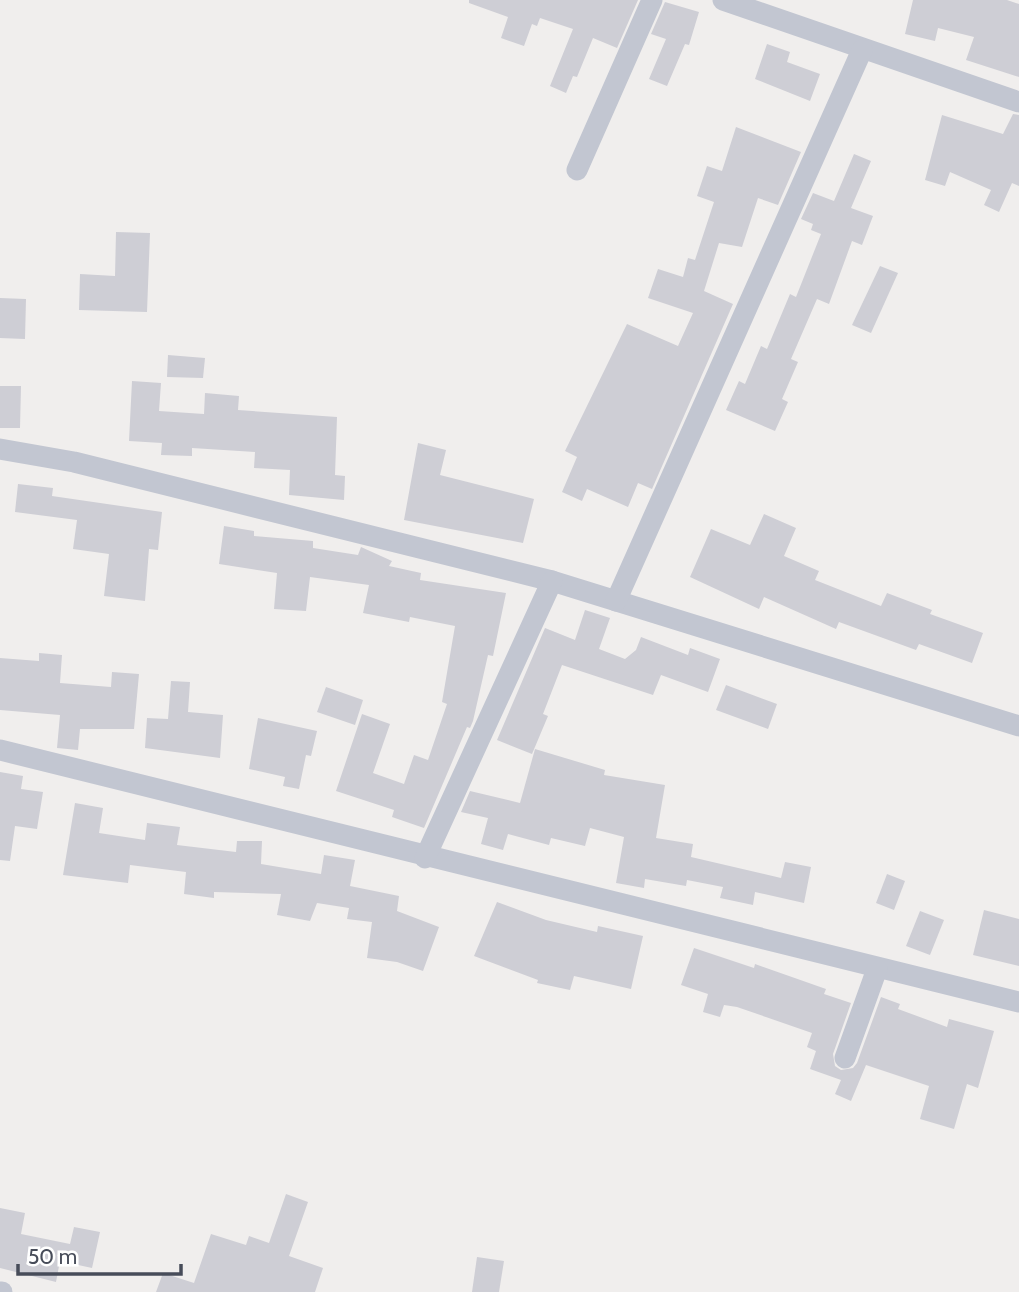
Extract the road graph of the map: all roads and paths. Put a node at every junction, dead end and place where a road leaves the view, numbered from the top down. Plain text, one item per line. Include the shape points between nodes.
1 (652, 0) edge
2 (723, 0) edge
3 (862, 50) junction
4 (1019, 102) edge
5 (577, 170) dead end
6 (0, 449) edge
7 (552, 580) junction
8 (616, 601) junction
9 (1019, 726) edge
10 (0, 750) edge
11 (425, 858) junction
12 (877, 969) junction
13 (1019, 1002) edge
14 (845, 1058) dead end

1 - 5 street
2 - 3 street
3 - 4 street
3 - 8 street
6 - 7 street via 74,462
7 - 8 street
7 - 11 street
8 - 9 street
10 - 11 street
11 - 12 street
12 - 13 street
12 - 14 street

